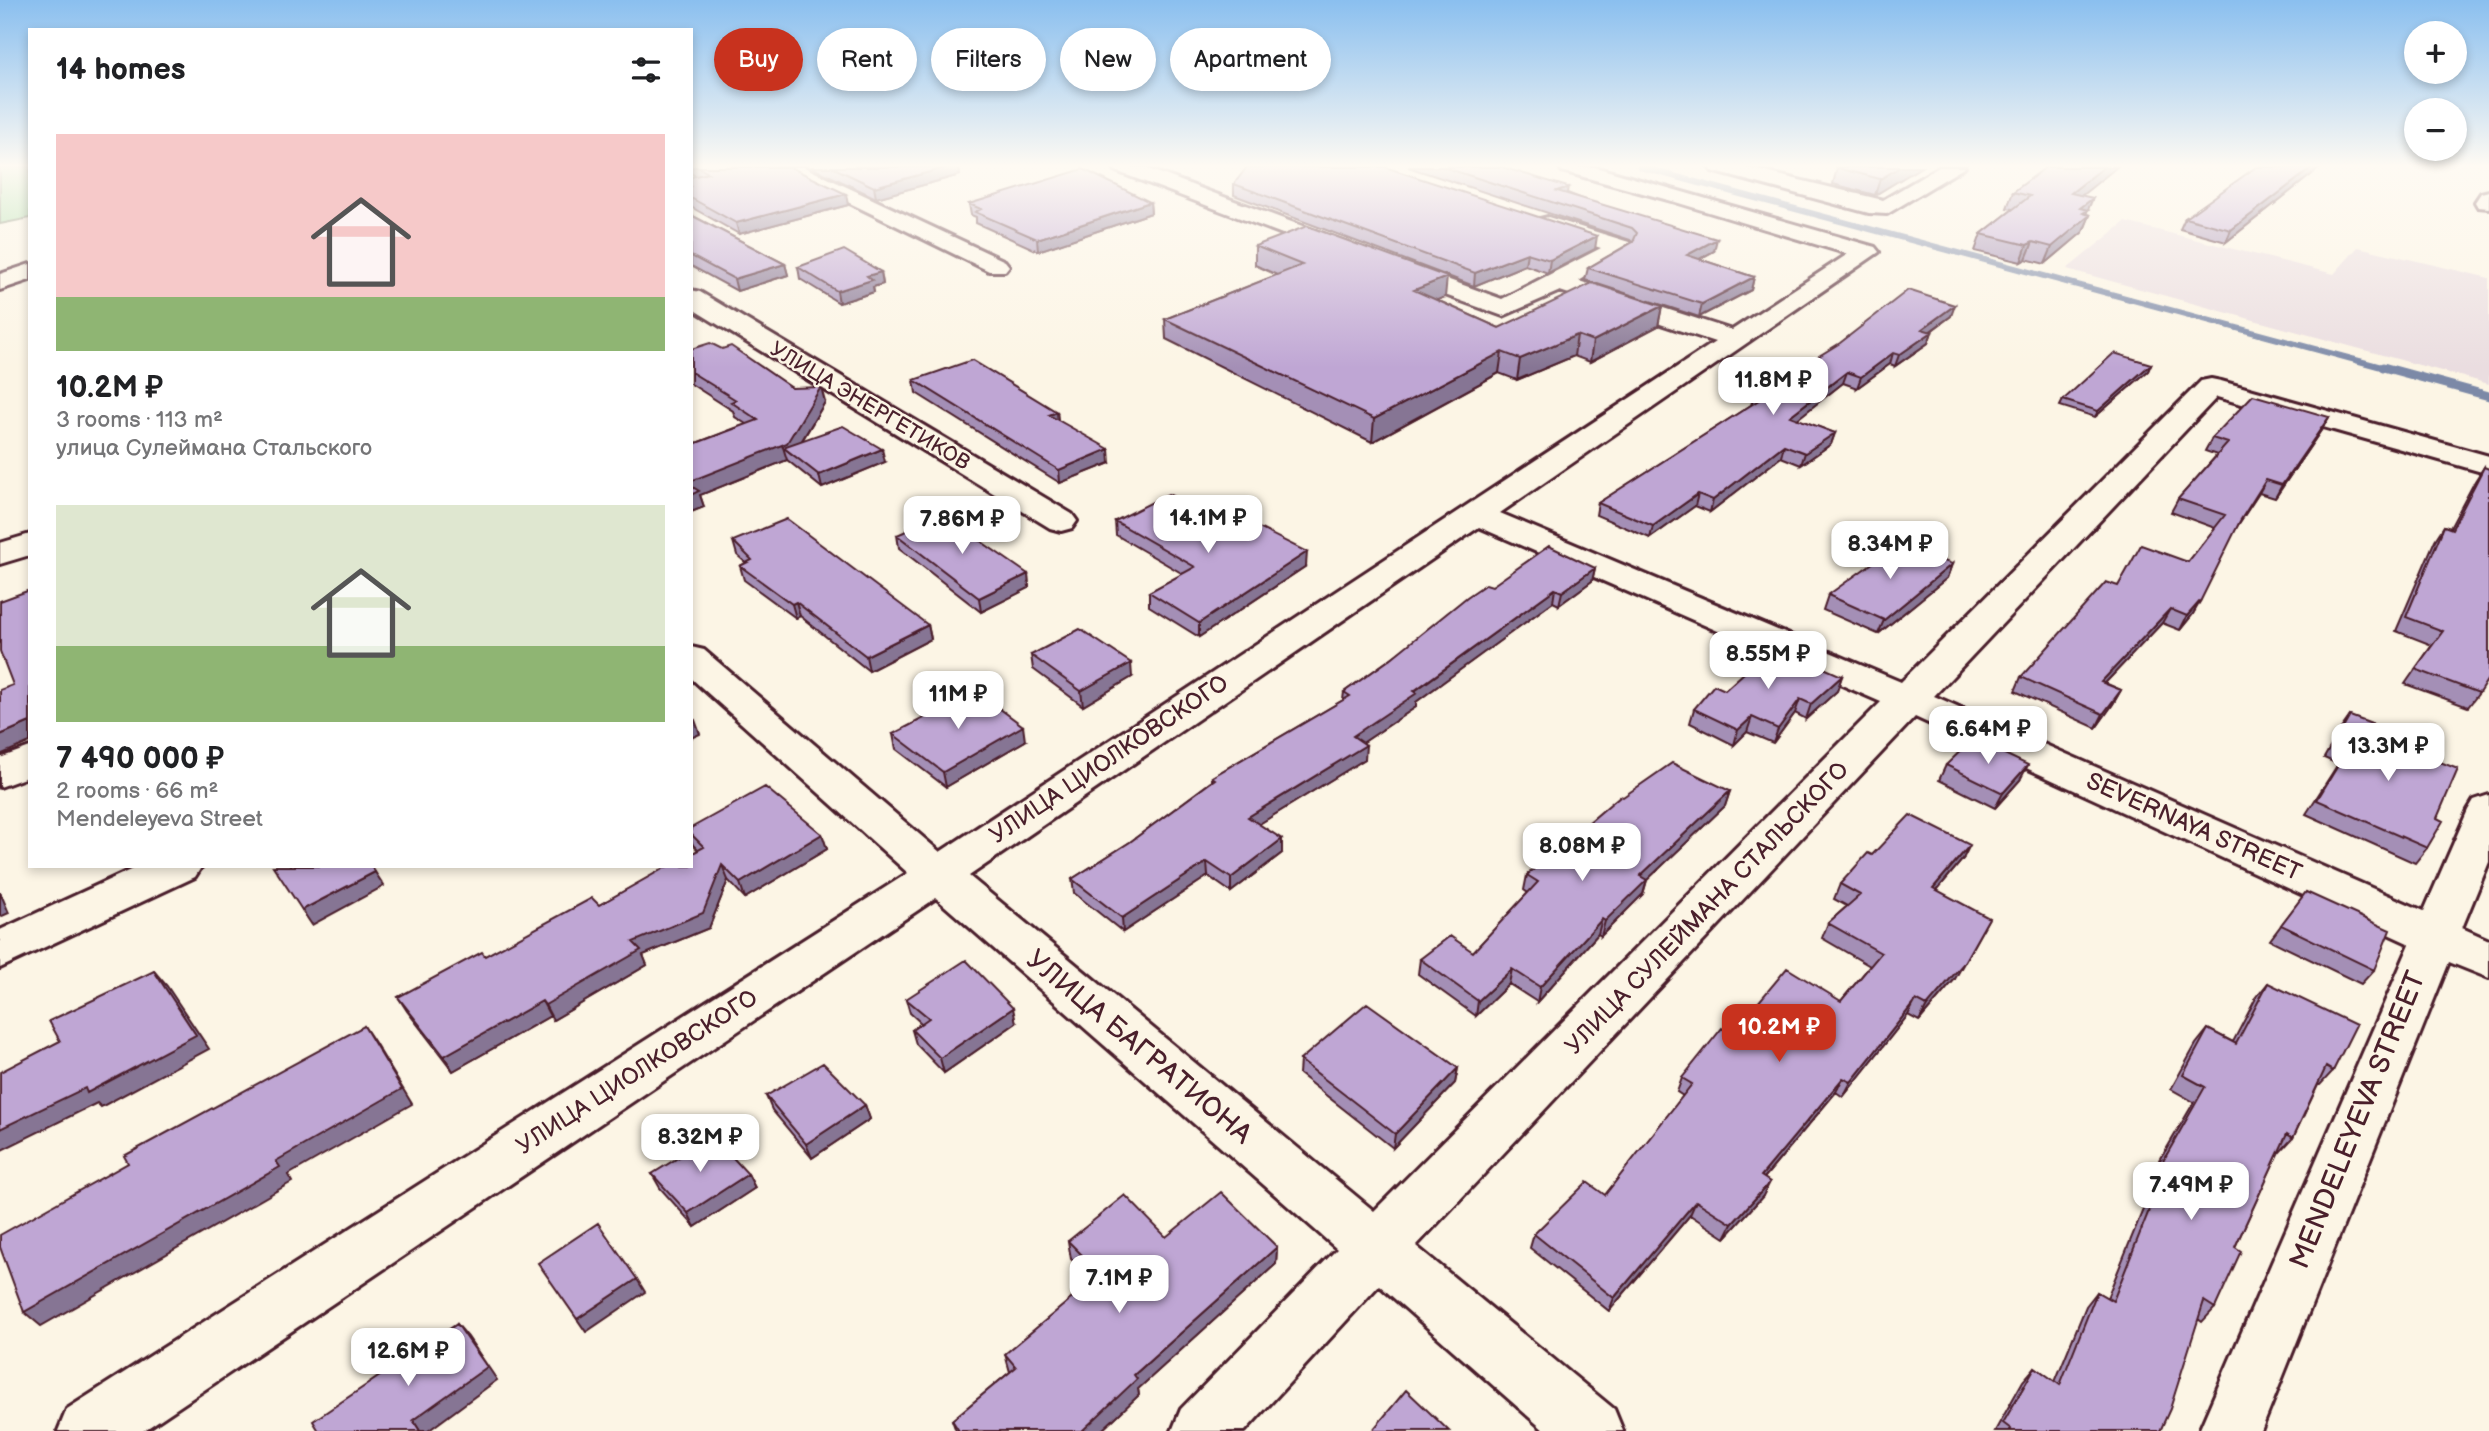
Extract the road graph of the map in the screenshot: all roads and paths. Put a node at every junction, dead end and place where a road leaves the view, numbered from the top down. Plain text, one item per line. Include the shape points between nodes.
1 (928, 234) edge
2 (1302, 234) edge
3 (1580, 234) edge
4 (1806, 234) edge
5 (997, 266) dead end
6 (28, 272) edge
7 (1559, 282) junction
8 (0, 283) edge
9 (693, 300) edge
10 (703, 316) edge
11 (1732, 339) junction
12 (2489, 465) edge
13 (1474, 513) junction
14 (1061, 521) dead end
15 (28, 545) edge
16 (0, 554) edge
17 (693, 659) edge
18 (1910, 700) junction
19 (28, 762) edge
20 (0, 773) edge
21 (2489, 810) edge
22 (176, 868) edge
23 (938, 875) junction
24 (2434, 935) junction
25 (0, 950) edge
26 (2489, 960) edge
27 (1376, 1248) junction
28 (89, 1431) edge
29 (1203, 1431) edge
30 (1592, 1431) edge
31 (2230, 1431) edge

1 - 5 street
2 - 7 street via 1503,308
3 - 7 street via 1621,247
4 - 11 street, УЛИЦА ЦИОЛКОВСКОГО via 1867,252
6 - 8 street
7 - 11 street
9 - 10 street, УЛИЦА ЭНЕРГЕТИКОВ
10 - 14 street, УЛИЦА ЭНЕРГЕТИКОВ
11 - 13 street, УЛИЦА ЦИОЛКОВСКОГО
12 - 18 street, УЛИЦА СУЛЕЙМАНА СТАЛЬСКОГО via 2211,387
13 - 18 street, SEVERNAYA STREET
13 - 23 street, УЛИЦА ЦИОЛКОВСКОГО
15 - 16 street
17 - 23 street, УЛИЦА БАГРАТИОНА
18 - 24 street, SEVERNAYA STREET
18 - 27 street, УЛИЦА СУЛЕЙМАНА СТАЛЬСКОГО
19 - 20 street
21 - 24 street, MENDELEYEVA STREET
22 - 25 street
23 - 27 street, УЛИЦА БАГРАТИОНА
23 - 28 street, УЛИЦА ЦИОЛКОВСКОГО
24 - 26 street, SEVERNAYA STREET
24 - 31 street, MENDELEYEVA STREET
27 - 29 street, УЛИЦА СУЛЕЙМАНА СТАЛЬСКОГО
27 - 30 street, УЛИЦА БАГРАТИОНА

